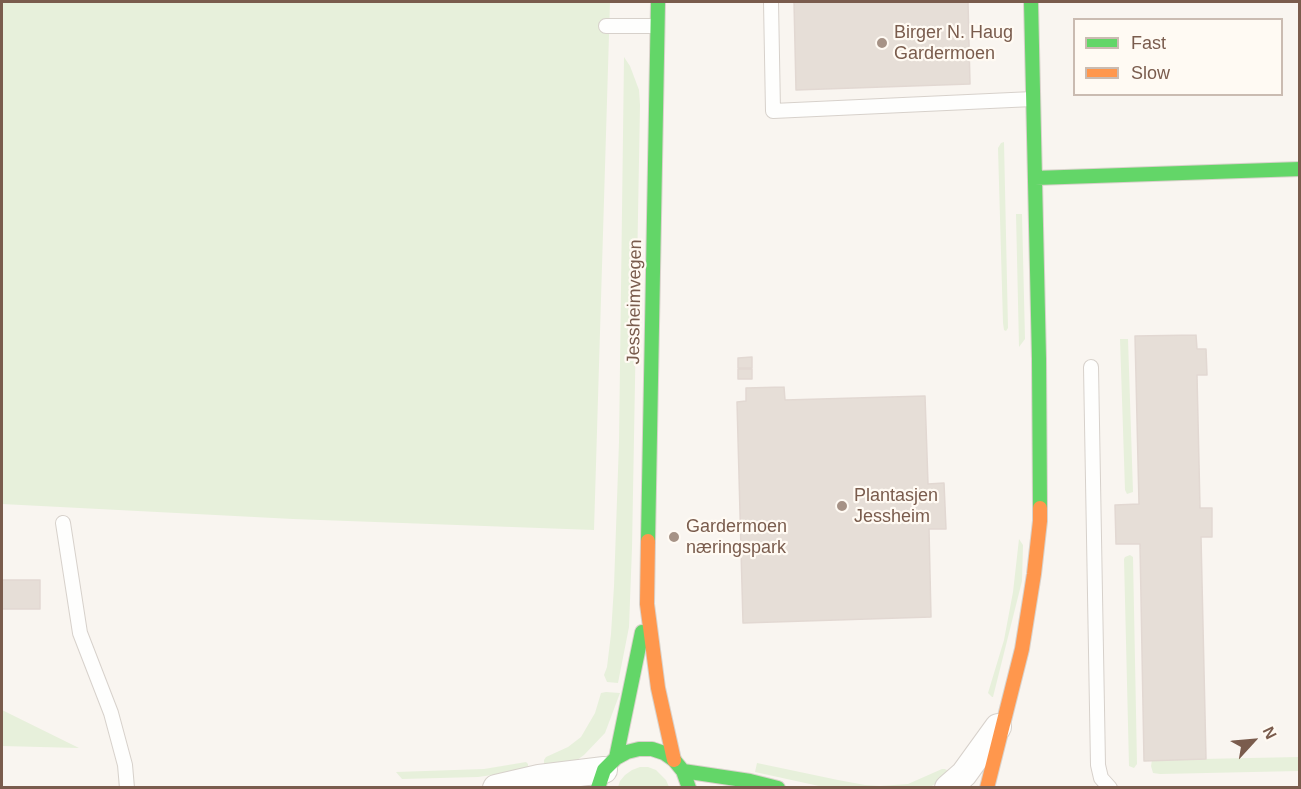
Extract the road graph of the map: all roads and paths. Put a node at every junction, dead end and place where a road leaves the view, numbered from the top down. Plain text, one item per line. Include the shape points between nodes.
1 (658, 2) edge
2 (771, 2) edge
3 (1031, 2) edge
4 (606, 26) dead end
5 (657, 26) junction
6 (1033, 99) junction
7 (1299, 169) edge
8 (1035, 178) junction
9 (1091, 368) dead end
10 (63, 523) dead end
11 (647, 604) junction
12 (1004, 719) junction
13 (678, 765) junction
14 (606, 772) edge
15 (127, 788) edge
16 (496, 788) edge
17 (689, 788) edge
18 (778, 788) edge
19 (948, 788) edge
20 (987, 788) edge
21 (1110, 788) edge

1 - 5 street, Jessheimvegen
2 - 6 lane via 773,111
3 - 6 street
4 - 5 lane
5 - 11 street, Jessheimvegen
6 - 8 street
7 - 8 street
8 - 12 street via 1040,521 1022,649
9 - 21 lane via 1098,765 1101,778
10 - 15 lane via 80,633 111,713
11 - 13 street, Jessheimvegen via 658,688
11 - 14 street, Jessheimvegen
12 - 19 street via 964,774
12 - 20 street
13 - 14 street via 664,753 639,749 627,752
13 - 17 street, Jessheimvegen
13 - 18 street
14 - 16 street via 539,778

